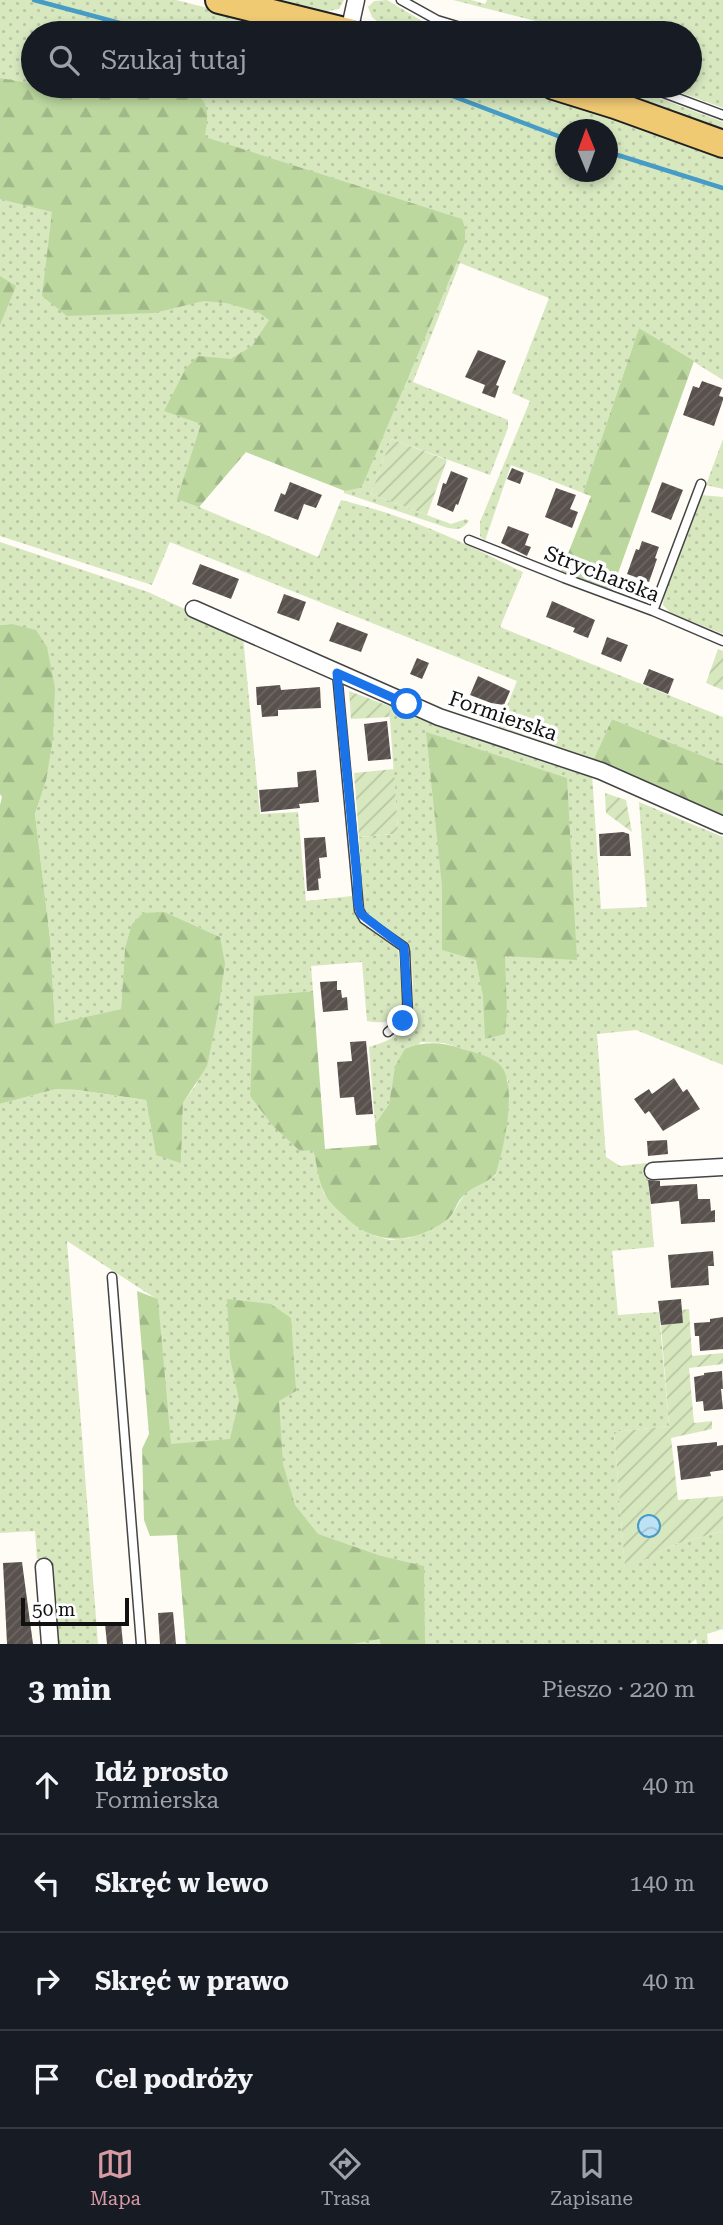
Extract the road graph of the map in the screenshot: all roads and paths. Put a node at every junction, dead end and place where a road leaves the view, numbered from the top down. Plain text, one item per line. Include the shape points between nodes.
1 (219, 0) edge
2 (356, 0) edge
3 (401, 0) edge
4 (303, 21) edge
5 (353, 21) edge
6 (440, 21) edge
7 (605, 98) edge
8 (677, 98) edge
9 (723, 115) edge
10 (723, 144) edge
11 (701, 484) dead end
12 (469, 540) dead end
13 (194, 609) dead end
14 (653, 611) junction
15 (723, 641) edge
16 (337, 673) junction
17 (723, 825) edge
18 (388, 1032) dead end
19 (723, 1167) edge
20 (653, 1171) dead end
21 (113, 1277) dead end
22 (44, 1567) dead end
23 (50, 1644) edge
24 (141, 1644) edge

1 - 4 main road
2 - 5 street
3 - 6 lane
7 - 10 main road
8 - 9 lane
11 - 14 lane
12 - 14 lane, Strycharska
13 - 16 street, Formierska
14 - 15 lane, Strycharska
16 - 17 street, Formierska via 439,717 601,771
16 - 18 lane via 358,904 365,919 405,952 408,1016
19 - 20 street
21 - 24 lane
22 - 23 street

